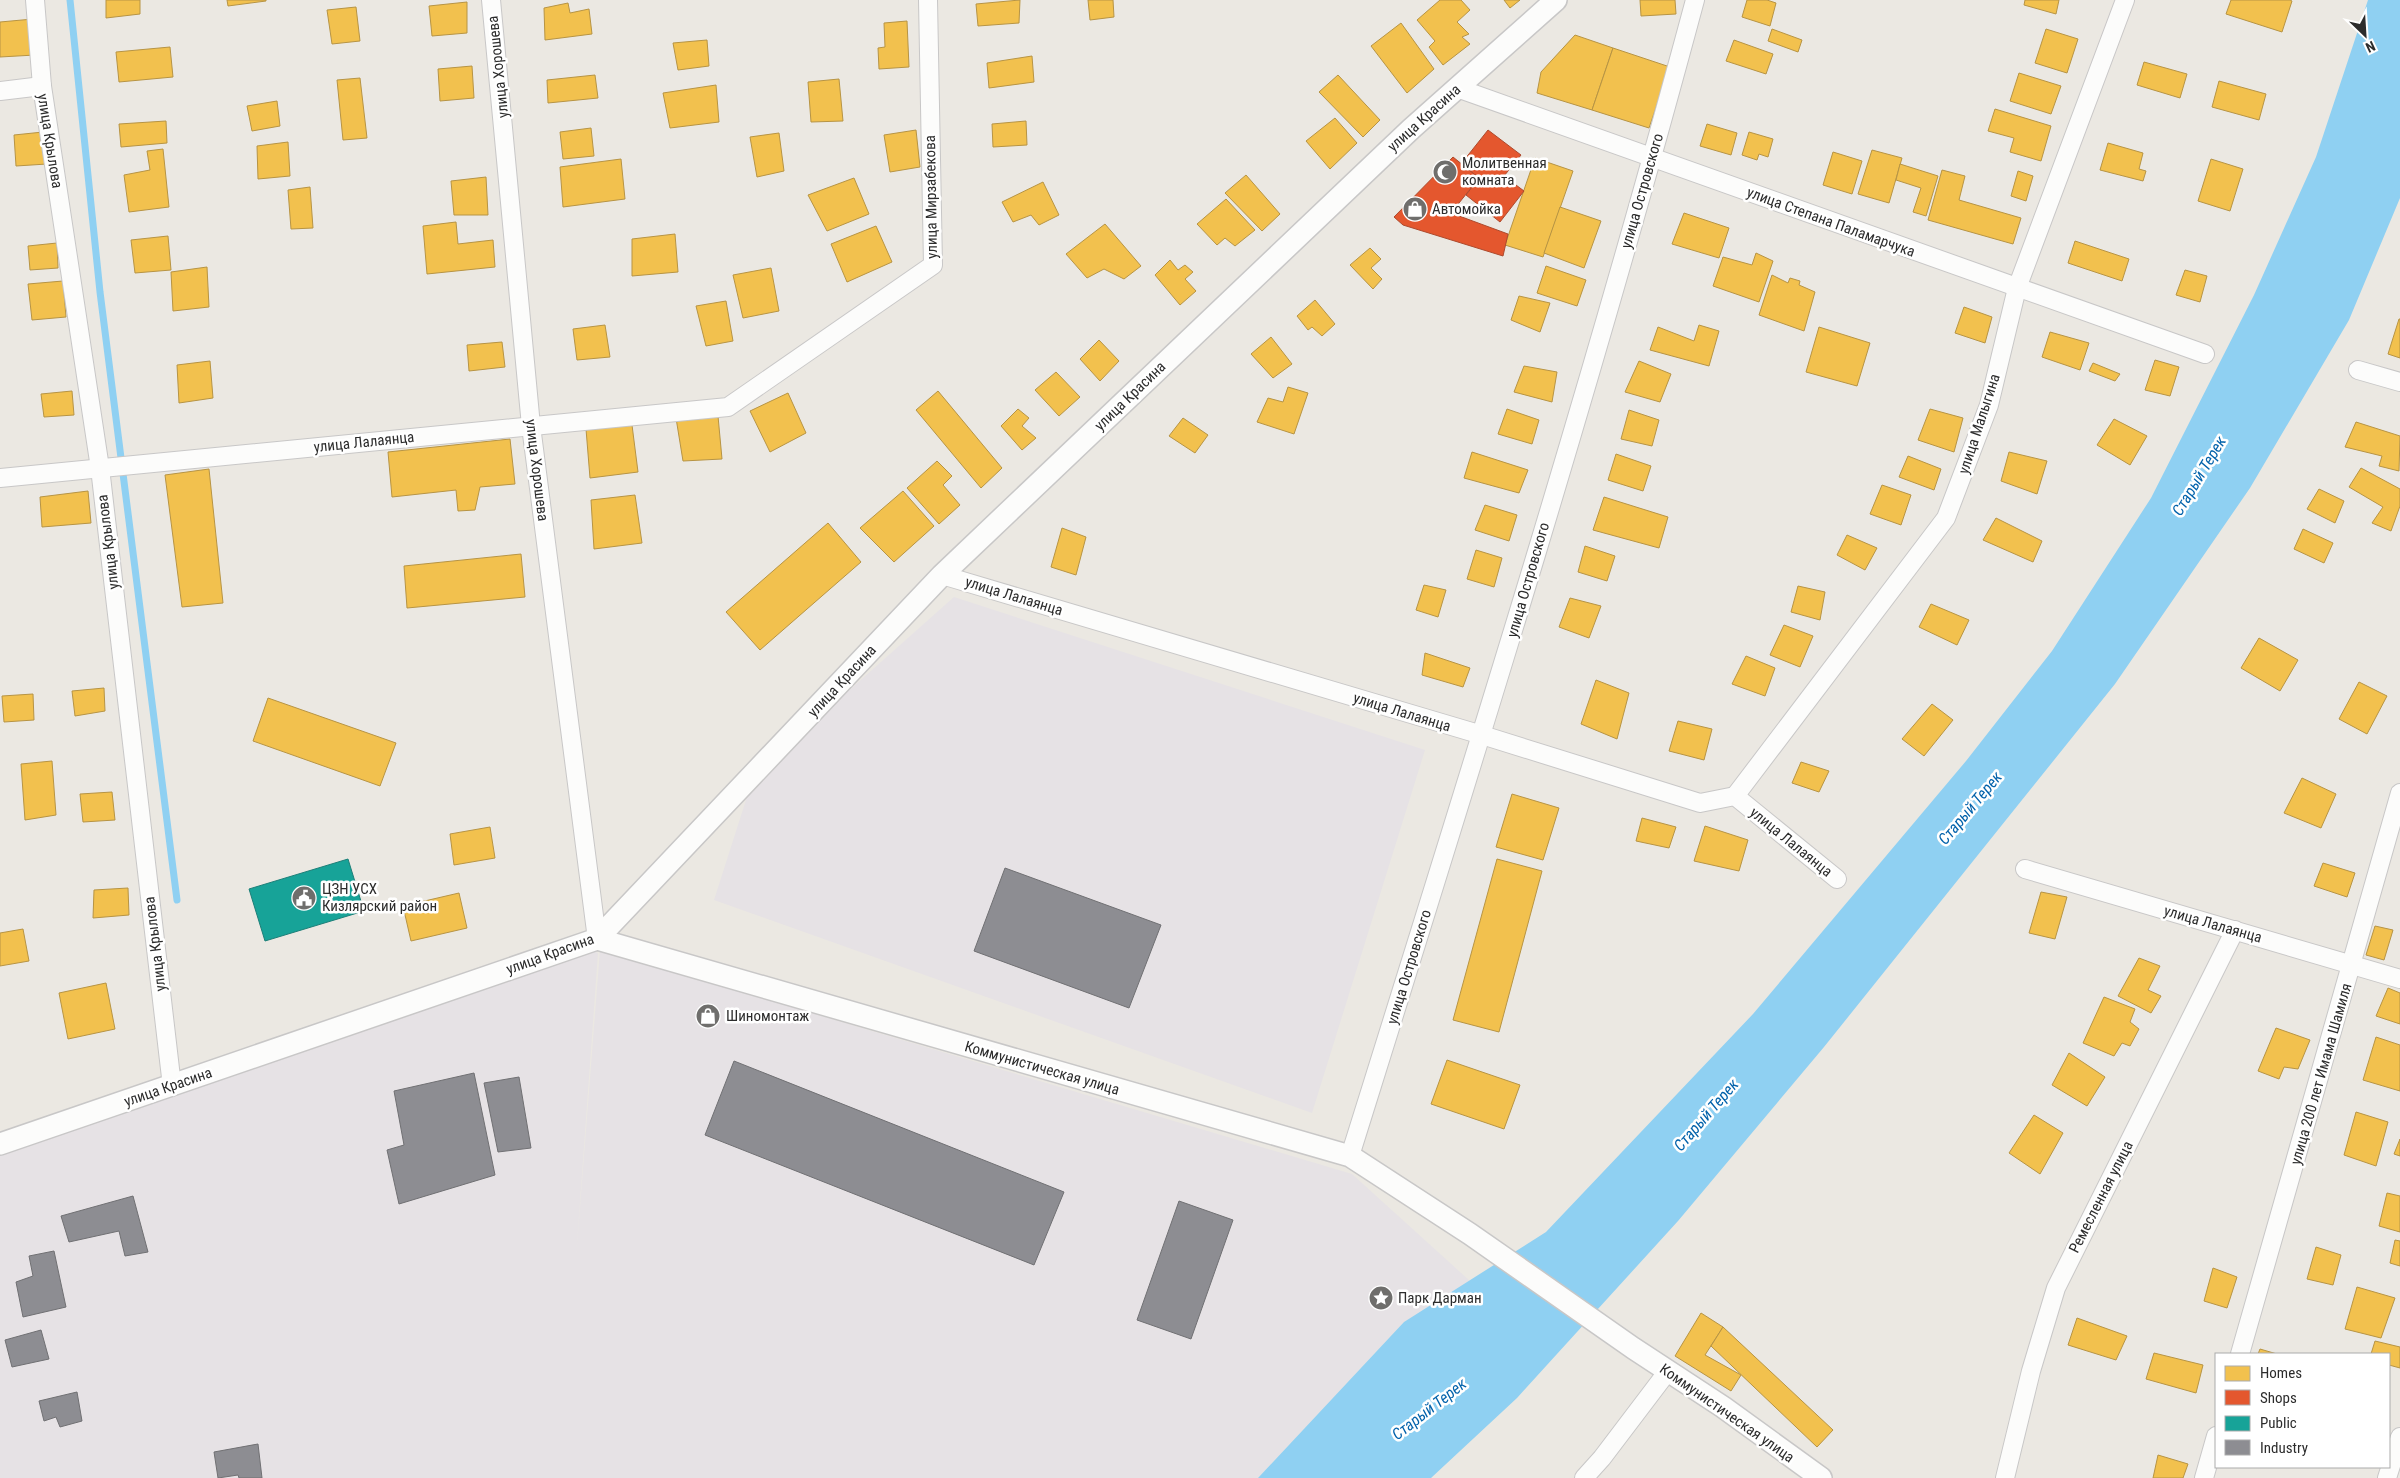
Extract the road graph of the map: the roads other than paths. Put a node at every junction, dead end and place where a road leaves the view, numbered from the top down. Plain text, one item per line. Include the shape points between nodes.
1 (35, 0) edge
2 (491, 0) edge
3 (928, 0) edge
4 (1556, 0) edge
5 (1695, 0) edge
6 (2125, 0) edge
7 (42, 86) junction
8 (1457, 88) junction
9 (0, 91) edge
10 (1652, 158) junction
11 (2017, 288) junction
12 (2205, 354) dead end
13 (2358, 370) dead end
14 (2400, 382) edge
15 (728, 407) joint
16 (531, 426) junction
17 (100, 468) junction
18 (0, 478) edge
19 (942, 575) junction
20 (1482, 735) junction
21 (2400, 793) edge
22 (1735, 796) junction
23 (2025, 869) dead end
24 (1837, 880) dead end
25 (2235, 930) junction
26 (597, 939) junction
27 (2352, 964) junction
28 (2400, 979) edge
29 (172, 1086) junction
30 (0, 1144) edge
31 (1350, 1156) junction
32 (2240, 1353) edge
33 (1668, 1371) junction
34 (2400, 1437) edge
35 (2215, 1440) edge
36 (1584, 1478) edge
37 (1821, 1478) edge
38 (2005, 1478) edge
39 (2204, 1478) edge
40 (2387, 1478) edge

1 - 7 street, улица Крылова
2 - 16 street, улица Хорошева
3 - 15 street, улица Мирзабекова via 932,265
4 - 8 street, улица Красина
5 - 10 street, улица Островского
6 - 11 street, улица Малыгина
7 - 9 street
7 - 17 street, улица Крылова
8 - 10 street, улица Степана Паламарчука
8 - 19 street, улица Красина
10 - 11 street, улица Степана Паламарчука
10 - 20 street, улица Островского
11 - 12 street, улица Степана Паламарчука
11 - 22 street, улица Малыгина via 1989,405 1946,518
13 - 14 street
15 - 16 street, улица Лалаянца
16 - 17 street, улица Лалаянца
16 - 26 street, улица Хорошева
17 - 18 street, улица Лалаянца
17 - 29 street, улица Крылова
19 - 20 street, улица Лалаянца
19 - 26 street, улица Красина
20 - 22 street, улица Лалаянца via 1700,803
20 - 31 street, улица Островского
21 - 27 street, улица 200 лет Имама Шамиля
22 - 24 street, улица Лалаянца
23 - 25 street, улица Лалаянца
25 - 27 street, улица Лалаянца
25 - 38 street, Ремесленная улица via 2056,1288 2031,1371
26 - 29 street, улица Красина
26 - 31 street, Коммунистическая улица
27 - 28 street, улица Лалаянца
27 - 32 street, улица 200 лет Имама Шамиля
29 - 30 street, улица Красина
31 - 33 street, Коммунистическая улица via 1470,1234
33 - 36 street
33 - 37 street, Коммунистическая улица
34 - 40 street
35 - 39 street

